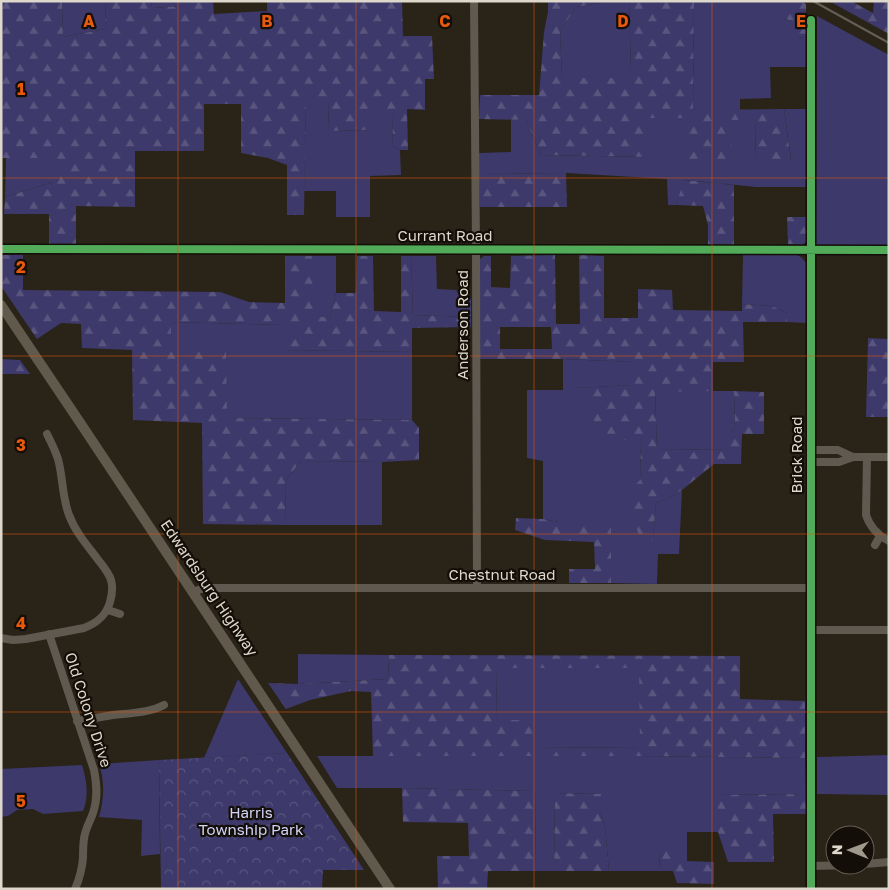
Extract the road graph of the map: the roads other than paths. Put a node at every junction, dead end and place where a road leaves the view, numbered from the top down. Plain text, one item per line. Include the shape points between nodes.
1 (474, 1) edge
2 (810, 20) dead end
3 (1, 250) edge
4 (476, 250) junction
5 (811, 250) junction
6 (889, 250) edge
7 (1, 305) edge
8 (47, 434) dead end
9 (811, 450) junction
10 (852, 457) junction
11 (867, 457) junction
12 (889, 457) edge
13 (811, 462) junction
14 (880, 536) junction
15 (889, 541) edge
16 (875, 545) dead end
17 (477, 588) junction
18 (811, 588) junction
19 (193, 592) junction
20 (108, 610) junction
21 (120, 614) dead end
22 (811, 630) junction
23 (889, 630) edge
24 (49, 634) junction
25 (1, 638) edge
26 (164, 705) dead end
27 (77, 722) junction
28 (889, 862) edge
29 (875, 863) edge
30 (811, 866) junction
31 (825, 866) edge
32 (78, 886) edge
33 (390, 889) edge
34 (811, 889) edge

1 - 4 street, Anderson Road
2 - 5 street, Brick Road
3 - 4 street, Currant Road
4 - 5 street, Currant Road
4 - 17 street, Anderson Road
5 - 6 street, Currant Road
5 - 9 street, Brick Road
7 - 19 main road, Edwardsburg Highway
8 - 20 street via 58,459 64,496 75,529 111,579
9 - 10 street via 838,450
9 - 13 street, Brick Road
10 - 11 street
10 - 13 street via 839,462
11 - 12 street
11 - 14 street via 866,514 870,525
13 - 18 street, Brick Road
14 - 15 street
14 - 16 street
17 - 18 street, Chestnut Road
17 - 19 street, Chestnut Road via 211,588
18 - 22 street, Brick Road
19 - 33 main road, Edwardsburg Highway
20 - 21 street
20 - 24 street via 102,618 84,628
22 - 23 street
22 - 30 street, Brick Road
24 - 25 street via 26,639
24 - 27 street, Old Colony Drive
26 - 27 street via 148,711
27 - 32 street, Old Colony Drive via 94,770 97,791 85,834
28 - 29 street
30 - 31 street
30 - 34 street, Brick Road

